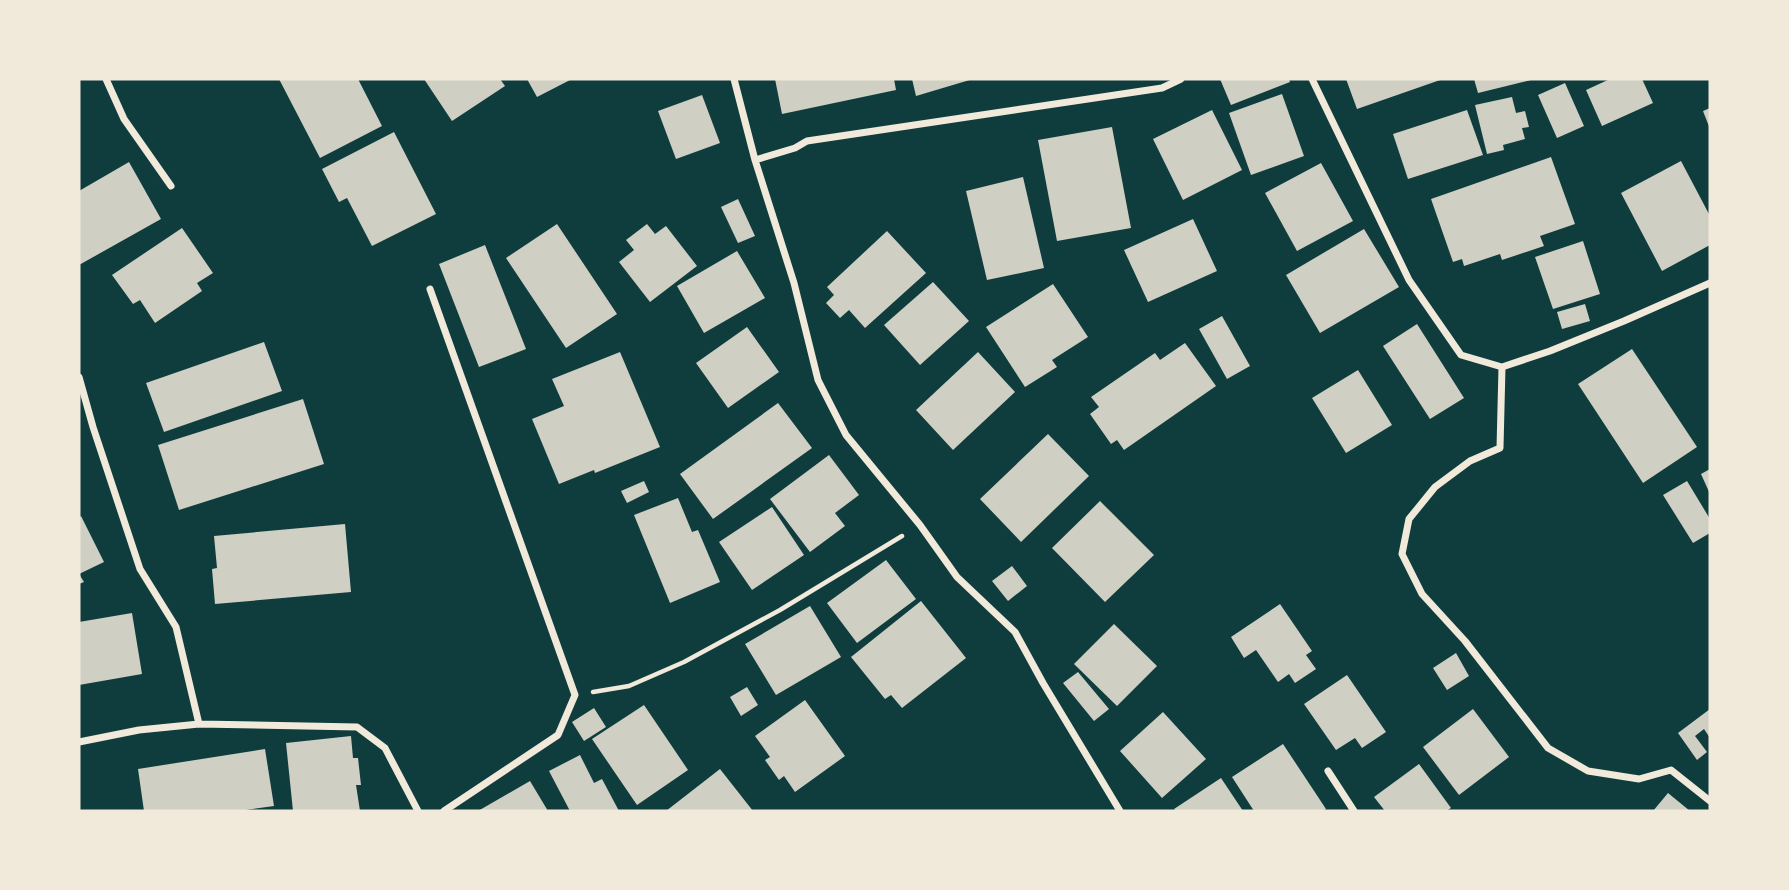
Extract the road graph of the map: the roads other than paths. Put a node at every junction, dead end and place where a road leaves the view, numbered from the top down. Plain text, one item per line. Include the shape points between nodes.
1 (106, 79) edge
2 (734, 79) edge
3 (1181, 79) edge
4 (1312, 79) edge
5 (755, 160) junction
6 (171, 186) dead end
7 (1710, 283) edge
8 (430, 289) dead end
9 (1502, 367) junction
10 (79, 377) edge
11 (200, 724) junction
12 (79, 741) edge
13 (1328, 771) dead end
14 (1710, 801) edge
15 (418, 811) edge
16 (444, 811) edge
17 (1120, 811) edge
18 (1354, 811) edge

1 - 6 street via 124,119
2 - 5 street
3 - 5 street via 1162,88 807,141
4 - 9 street via 1409,280 1461,355
5 - 17 street via 794,283 818,380 846,435 957,577 1015,632
7 - 9 street
8 - 16 street via 575,695 558,735
9 - 14 street via 1500,448 1470,461 1435,487 1409,519 1402,554 1422,594 1465,641 1548,748 1588,771 1639,779 1671,770
10 - 11 street via 140,569 176,627
11 - 12 street
11 - 15 street via 357,727 385,748
13 - 18 street

